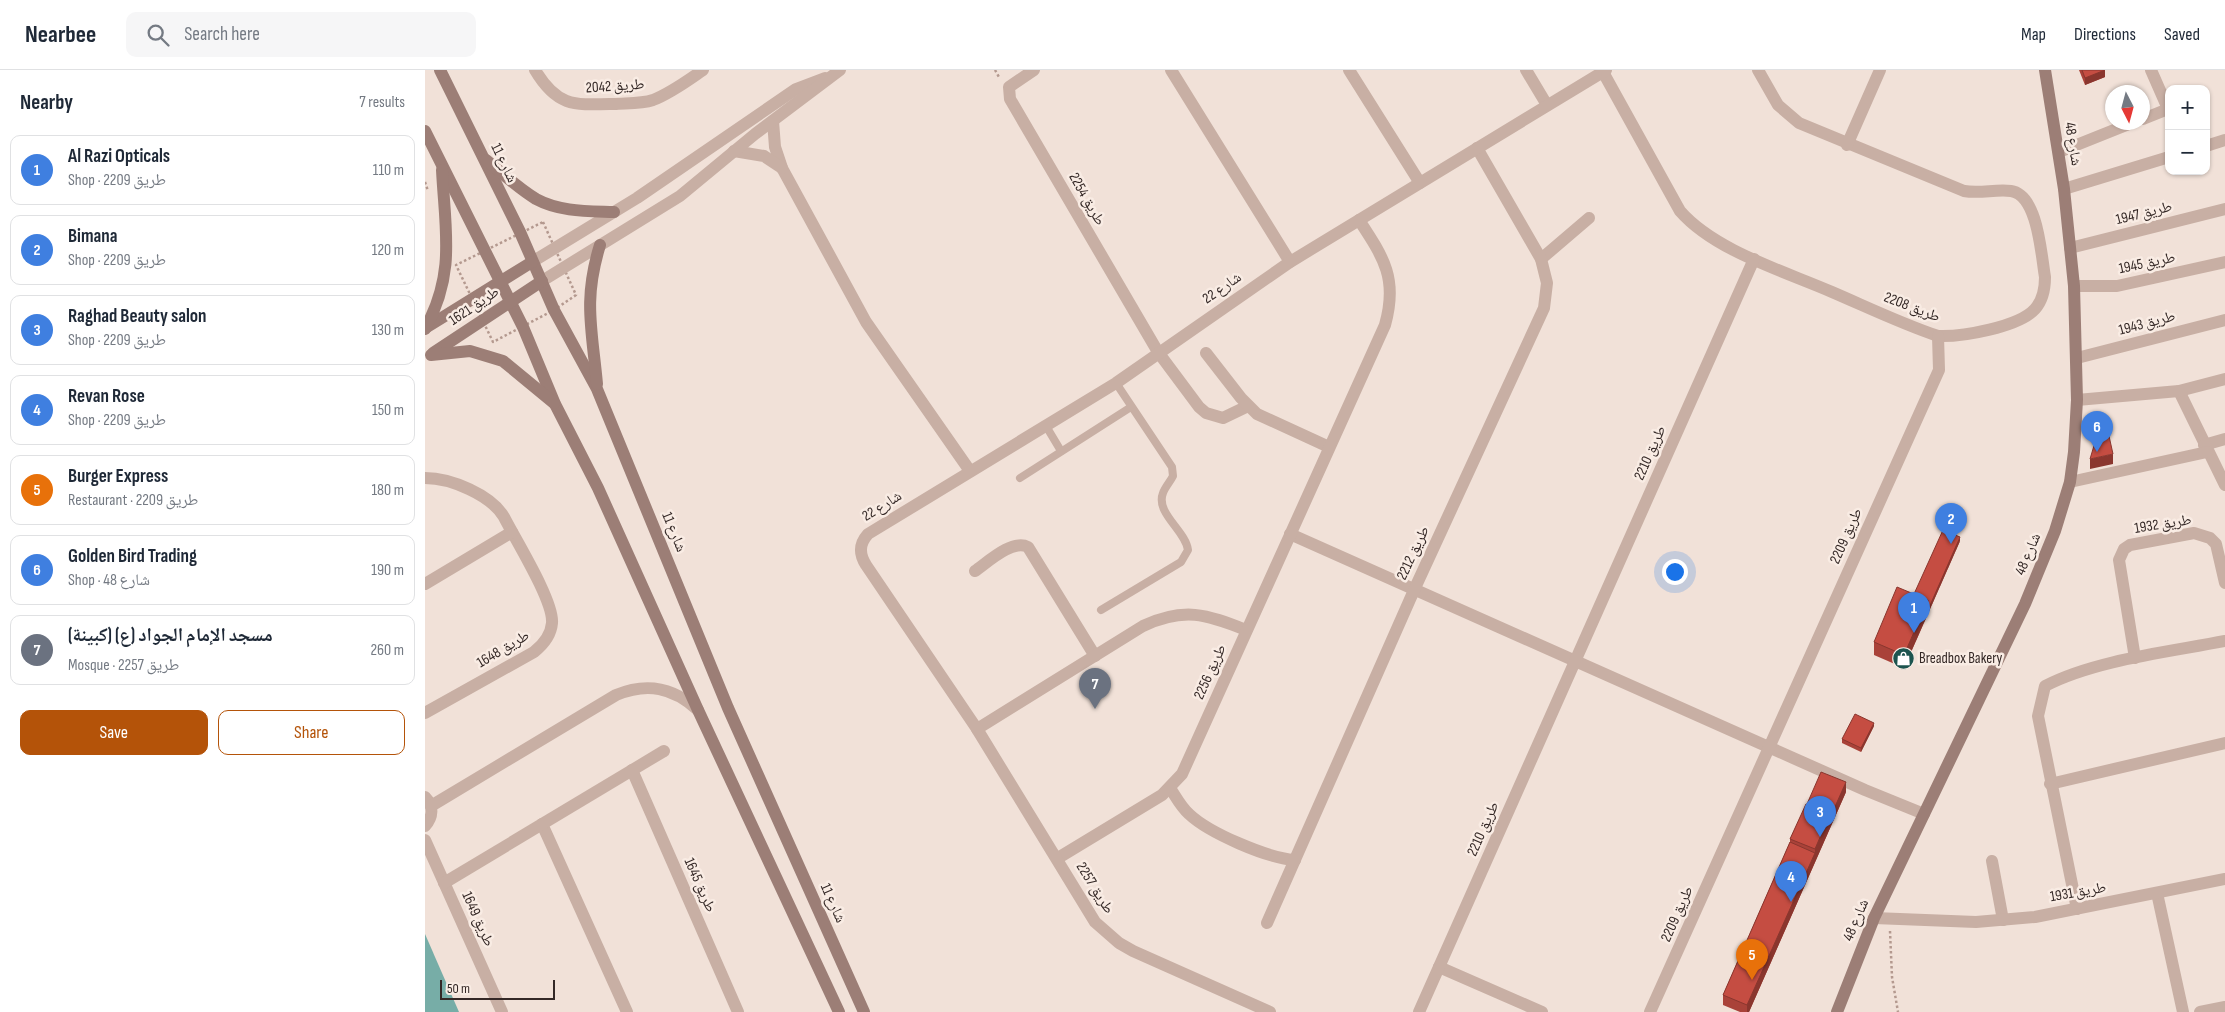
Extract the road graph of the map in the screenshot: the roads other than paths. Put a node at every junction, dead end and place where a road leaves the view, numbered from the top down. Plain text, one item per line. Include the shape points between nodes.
1 (439, 70) edge
2 (535, 70) edge
3 (703, 70) edge
4 (840, 70) edge
5 (1034, 70) edge
6 (1171, 70) edge
7 (1349, 70) edge
8 (1526, 70) edge
9 (1758, 70) edge
10 (1880, 70) edge
11 (2045, 70) edge
12 (2151, 70) edge
13 (1604, 71) edge
14 (827, 78) junction
15 (2165, 103) edge
16 (1547, 105) junction
17 (2165, 111) edge
18 (2150, 116) edge
19 (773, 121) junction
20 (2114, 130) edge
21 (425, 131) edge
22 (2225, 140) edge
23 (1847, 145) junction
24 (2210, 145) edge
25 (1477, 148) junction
26 (734, 151) junction
27 (2059, 152) junction
28 (483, 158) junction
29 (2165, 158) edge
30 (441, 165) junction
31 (782, 168) junction
32 (1420, 183) junction
33 (2063, 189) junction
34 (2225, 209) edge
35 (614, 212) junction
36 (1589, 218) dead end
37 (1359, 220) junction
38 (600, 245) junction
39 (2070, 248) junction
40 (1541, 259) junction
41 (1754, 259) junction
42 (532, 262) junction
43 (1290, 262) junction
44 (2225, 262) edge
45 (501, 281) junction
46 (542, 281) junction
47 (2075, 286) junction
48 (511, 302) junction
49 (2225, 320) edge
50 (425, 329) edge
51 (1938, 336) junction
52 (1158, 352) junction
53 (1206, 353) dead end
54 (428, 357) edge
55 (2077, 358) junction
56 (2225, 379) edge
57 (1116, 383) junction
58 (597, 389) junction
59 (2179, 391) junction
60 (2077, 400) junction
61 (555, 404) junction
62 (1248, 406) junction
63 (1131, 407) junction
64 (1046, 426) junction
65 (2225, 439) edge
66 (1329, 447) junction
67 (2205, 449) junction
68 (1061, 451) junction
69 (971, 471) junction
70 (425, 478) edge
71 (1020, 478) dead end
72 (2070, 482) junction
73 (2225, 485) edge
74 (512, 532) junction
75 (1290, 534) junction
76 (863, 540) joint
77 (975, 571) dead end
78 (2225, 583) edge
79 (425, 584) edge
80 (1415, 588) junction
81 (1101, 610) dead end
82 (1246, 630) junction
83 (2225, 642) edge
84 (1095, 656) junction
85 (2135, 658) junction
86 (1576, 660) junction
87 (698, 710) junction
88 (425, 714) edge
89 (977, 729) junction
90 (2225, 742) edge
91 (1769, 747) junction
92 (664, 751) dead end
93 (632, 770) junction
94 (2050, 784) junction
95 (1170, 788) junction
96 (428, 802) edge
97 (1924, 814) junction
98 (542, 824) junction
99 (425, 826) edge
100 (425, 840) edge
101 (1058, 858) junction
102 (1295, 860) junction
103 (1992, 861) dead end
104 (2225, 879) edge
105 (444, 883) junction
106 (2157, 893) junction
107 (2077, 909) junction
108 (1874, 918) junction
109 (2003, 920) junction
110 (1267, 924) dead end
111 (1439, 967) junction
112 (2225, 1007) edge
113 (502, 1012) edge
114 (627, 1012) edge
115 (738, 1012) edge
116 (839, 1012) edge
117 (864, 1012) edge
118 (1270, 1012) edge
119 (1419, 1012) edge
120 (1542, 1012) edge
121 (1650, 1012) edge
122 (1837, 1012) edge
123 (2183, 1012) edge
124 (2201, 1012) edge

1 - 28 street, شارع 11
2 - 3 street, طريق 2042 via 553,94 565,102 579,105 651,100
4 - 14 street
5 - 52 street, طريق 2254 via 1009,87 1010,98
6 - 43 street
7 - 32 street
8 - 16 street
9 - 23 street, طريق 2208 via 1778,104 1788,114 1799,123
10 - 23 street
11 - 27 street, شارع 48
12 - 15 street
13 - 16 street, شارع 22
13 - 41 street, طريق 2208 via 1680,211 1703,233
14 - 19 street via 804,100
14 - 35 street via 796,89
16 - 25 street, شارع 22
17 - 18 street
19 - 26 street
19 - 31 street via 775,147
20 - 27 street
21 - 30 street
22 - 24 street
23 - 51 street, طريق 2208 via 1965,191 2013,191 2031,206 2045,277 2045,288 2035,309 2026,317 1998,326
25 - 32 street, شارع 22
25 - 40 street, طريق 2212
26 - 31 street via 764,156
26 - 38 street via 680,196
27 - 33 street, شارع 48
28 - 35 street via 536,199 549,205 570,210
28 - 42 street, شارع 11
29 - 33 street
30 - 45 street
30 - 50 street via 446,220 445,266 442,290
31 - 69 street via 866,322
32 - 37 street, شارع 22
33 - 39 street, شارع 48
34 - 39 street, طريق 1947
35 - 42 street
36 - 40 street
37 - 43 street, شارع 22
37 - 66 street, طريق 2256 via 1387,269 1390,307 1385,325
38 - 46 street
38 - 58 street via 593,267 589,316
39 - 47 street, شارع 48
40 - 80 street, طريق 2212 via 1547,283 1544,308
41 - 51 street, طريق 2208
41 - 86 street, طريق 2210
42 - 45 street, طريق 1621
42 - 46 street, شارع 11
43 - 52 street, شارع 22
44 - 47 street, طريق 1945 via 2123,285
45 - 48 street
45 - 50 street, طريق 1621
46 - 48 street, طريق 1621
46 - 58 street, شارع 11
47 - 55 street, شارع 48
48 - 54 street, طريق 1621
48 - 61 street
49 - 55 street, طريق 1943
51 - 91 street, طريق 2209 via 1939,370
52 - 57 street, شارع 22
52 - 62 street via 1206,413 1223,418
53 - 62 street
54 - 61 street via 470,351 503,361
55 - 60 street, شارع 48
56 - 59 street
57 - 63 lane
57 - 64 street, شارع 22
58 - 117 street, شارع 11 via 728,708
59 - 60 street
59 - 67 street
60 - 72 street, شارع 48
61 - 87 street via 598,488
62 - 66 street via 1267,419
63 - 68 lane
63 - 81 lane via 1172,467 1173,476 1163,492 1162,504 1188,550 1181,562
64 - 68 lane
64 - 69 street, شارع 22
65 - 67 street
66 - 75 street, طريق 2256
67 - 72 street
67 - 73 street
68 - 71 lane
69 - 76 street, شارع 22 via 867,534
70 - 74 street, طريق 1648 via 483,496 500,511
72 - 97 street, شارع 48 via 2055,531 2025,604
74 - 79 street
74 - 88 street, طريق 1648 via 550,607 550,632 534,652
75 - 80 street
75 - 82 street, طريق 2256
76 - 89 street, طريق 2257 via 861,558
77 - 84 street via 1013,546 1028,546
78 - 85 street, طريق 1932 via 2216,544 2203,535 2194,533 2130,545 2124,549 2119,560
80 - 86 street
80 - 102 street, طريق 2212
82 - 84 street via 1199,614 1180,614 1143,626
82 - 95 street, طريق 2256 via 1182,774
83 - 85 street
84 - 89 street
85 - 94 street via 2062,678 2045,686 2038,716
86 - 91 street
86 - 111 street, طريق 2210
87 - 96 street via 667,690 645,686 630,689
87 - 116 street
89 - 101 street, طريق 2257
90 - 94 street
91 - 97 street
91 - 121 street, طريق 2209
92 - 93 street
93 - 98 street
93 - 115 street, طريق 1645
94 - 107 street
95 - 101 street, طريق 2256
95 - 102 street via 1187,813 1207,827 1267,855
96 - 99 street via 430,820
97 - 108 street, شارع 48
98 - 105 street
98 - 114 street
100 - 105 street, طريق 1649
101 - 118 street, طريق 2257 via 1095,922 1119,943
102 - 110 street, طريق 2212
103 - 109 street
104 - 106 street, طريق 1931
105 - 113 street, طريق 1649
106 - 107 street, طريق 1931
106 - 123 street
107 - 109 street, طريق 1931
108 - 109 street, طريق 1931
108 - 122 street, شارع 48
111 - 119 street, طريق 2210
111 - 120 street
112 - 124 street

